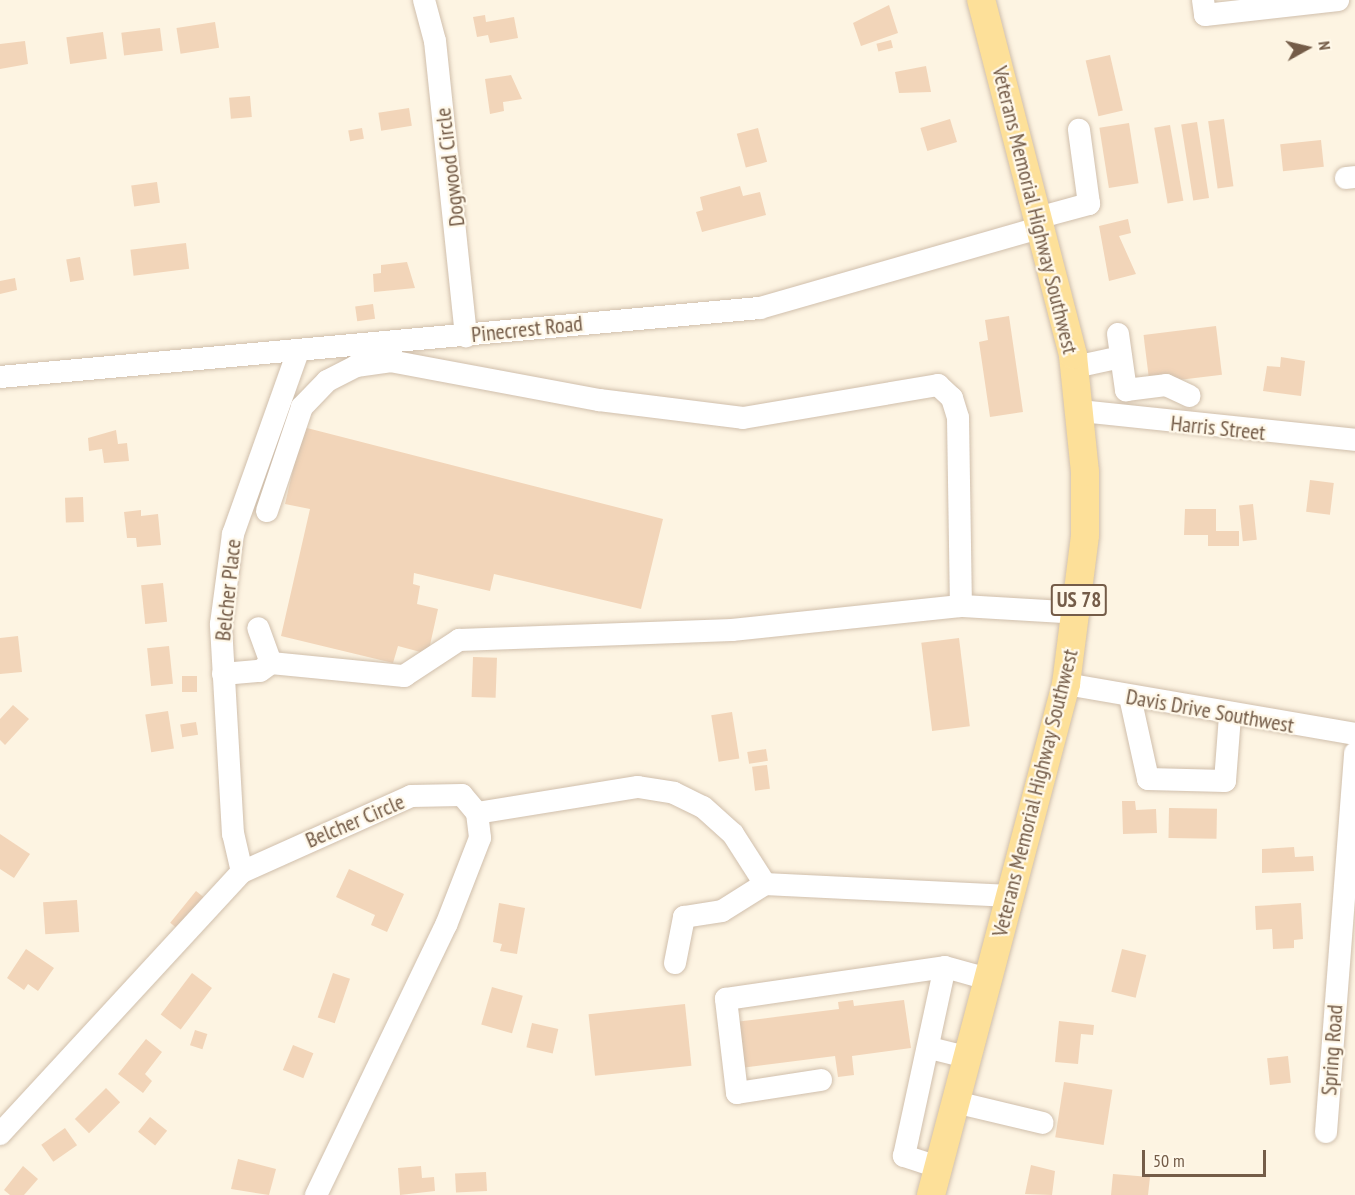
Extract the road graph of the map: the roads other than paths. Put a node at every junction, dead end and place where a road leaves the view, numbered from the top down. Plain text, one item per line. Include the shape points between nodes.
1 (424, 0) edge
2 (981, 0) edge
3 (1203, 0) edge
4 (1338, 0) edge
5 (1259, 4) edge
6 (1079, 130) dead end
7 (1042, 222) junction
8 (1118, 334) dead end
9 (466, 336) junction
10 (297, 354) junction
11 (1121, 357) junction
12 (1074, 367) junction
13 (0, 377) edge
14 (1143, 389) dead end
15 (1081, 411) junction
16 (1355, 440) edge
17 (242, 505) junction
18 (961, 606) junction
19 (1078, 614) junction
20 (258, 628) dead end
21 (271, 663) junction
22 (224, 674) junction
23 (1066, 684) junction
24 (1130, 697) junction
25 (1230, 716) junction
26 (1355, 734) edge
27 (1355, 753) edge
28 (477, 813) junction
29 (242, 872) junction
30 (765, 884) junction
31 (1010, 896) junction
32 (675, 963) dead end
33 (945, 968) junction
34 (988, 979) junction
35 (930, 1048) junction
36 (968, 1057) junction
37 (821, 1080) dead end
38 (955, 1102) junction
39 (1043, 1123) dead end
40 (1326, 1132) dead end
41 (0, 1134) edge
42 (938, 1167) junction
43 (316, 1195) edge
44 (931, 1195) edge

1 - 9 street, Dogwood Circle via 435,41
2 - 7 main road, Veterans Memorial Highway Southwest / US 78
3 - 5 street via 1205,15
4 - 5 street
6 - 7 street, Pinecrest Road via 1089,204
7 - 9 street, Pinecrest Road via 760,308
7 - 12 main road, Veterans Memorial Highway Southwest / US 78
8 - 11 street
9 - 10 street, Pinecrest Road
10 - 13 street, Pinecrest Road
10 - 17 street, Belcher Place
11 - 12 street
11 - 14 street via 1126,390
12 - 15 main road, Veterans Memorial Highway Southwest / US 78
15 - 16 street, Harris Street
15 - 19 main road, Veterans Memorial Highway Southwest / US 78 via 1085,535
17 - 18 street via 273,513 302,407 327,381 356,366 390,361 609,402 743,418 938,385 951,398 958,418
17 - 22 street, Belcher Place via 221,624
18 - 19 street
18 - 21 street via 732,630 459,640 404,676
19 - 23 main road, Veterans Memorial Highway Southwest / US 78
20 - 21 street
21 - 22 street via 260,671
22 - 29 street, Belcher Place via 233,834
23 - 24 street, Davis Drive Southwest
23 - 31 main road, Veterans Memorial Highway Southwest / US 78
24 - 25 street, Davis Drive Southwest
24 - 25 street via 1148,779 1225,781
25 - 26 street, Davis Drive Southwest
27 - 40 street, Spring Road
28 - 29 street, Belcher Circle via 462,795 411,796
28 - 30 street via 638,787 674,793 703,807 733,834
28 - 43 street via 480,838 446,925
29 - 41 street, Belcher Circle
30 - 31 street
30 - 32 street via 722,911 684,917
31 - 34 main road, Veterans Memorial Highway Southwest / US 78
33 - 34 street
33 - 35 street
33 - 37 street via 726,999 737,1093
34 - 36 main road, Veterans Memorial Highway Southwest / US 78
35 - 36 street
35 - 42 street via 904,1156
36 - 38 main road, Veterans Memorial Highway Southwest / US 78
38 - 39 street
38 - 42 main road, Veterans Memorial Highway Southwest / US 78
42 - 44 main road, Veterans Memorial Highway Southwest / US 78

